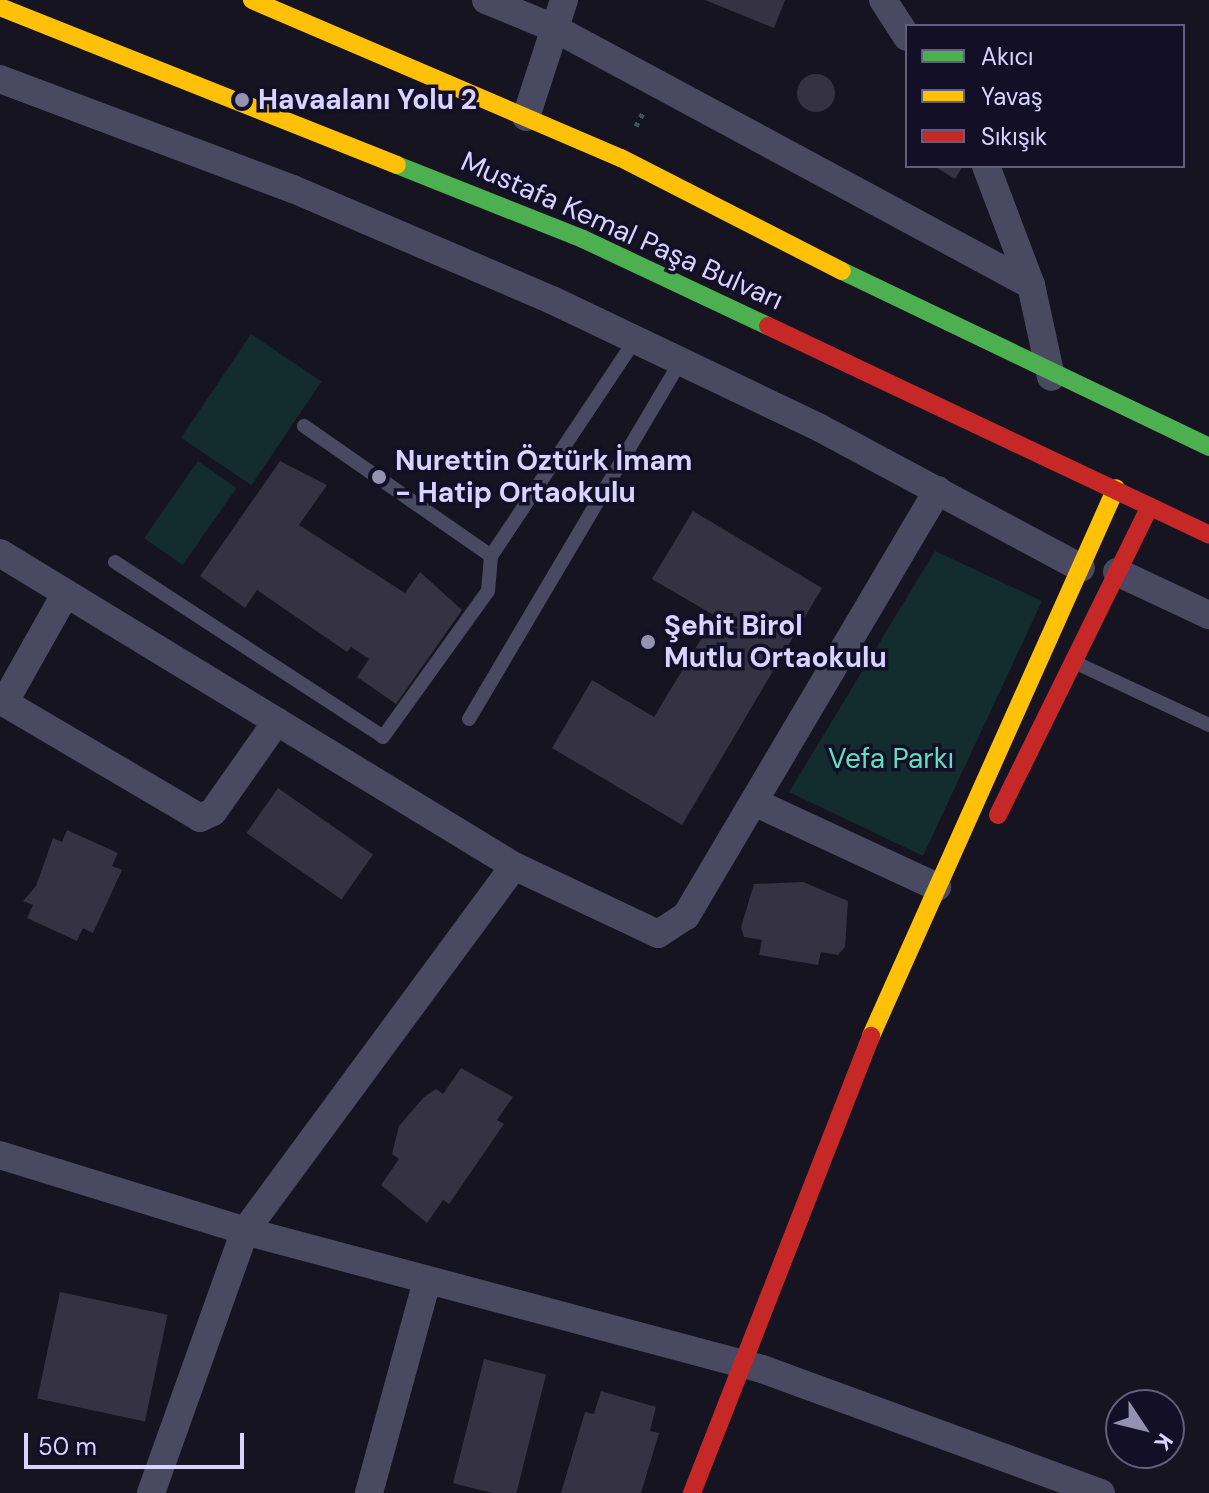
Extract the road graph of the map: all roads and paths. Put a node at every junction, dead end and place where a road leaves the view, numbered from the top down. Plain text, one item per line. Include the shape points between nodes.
1 (252, 0) edge
2 (486, 0) edge
3 (564, 0) edge
4 (883, 0) edge
5 (0, 7) edge
6 (554, 28) junction
7 (905, 34) edge
8 (0, 79) edge
9 (643, 113) dead end
10 (526, 117) junction
11 (621, 158) junction
12 (987, 168) edge
13 (1031, 285) junction
14 (635, 340) junction
15 (680, 362) junction
16 (1051, 377) junction
17 (304, 426) dead end
18 (1209, 447) edge
19 (1116, 488) junction
20 (938, 490) junction
21 (1150, 506) junction
22 (1209, 534) edge
23 (0, 553) edge
24 (491, 556) junction
25 (115, 562) dead end
26 (1081, 568) junction
27 (1117, 572) junction
28 (66, 593) junction
29 (1209, 615) edge
30 (1074, 661) junction
31 (2, 702) edge
32 (469, 719) dead end
33 (277, 721) junction
34 (1209, 725) edge
35 (754, 802) junction
36 (989, 834) dead end
37 (514, 866) junction
38 (937, 887) junction
39 (851, 1146) dead end
40 (0, 1155) edge
41 (245, 1231) junction
42 (427, 1281) junction
43 (751, 1367) junction
44 (151, 1493) edge
45 (369, 1493) edge
46 (692, 1493) edge
47 (713, 1493) edge
48 (1101, 1493) edge

1 - 10 main road, Mustafa Kemal Paşa Bulvarı
2 - 6 street
3 - 6 street
4 - 7 street
5 - 19 main road, Mustafa Kemal Paşa Bulvarı via 583,239
6 - 10 street
6 - 13 street
8 - 14 street via 293,189
9 - 11 path
10 - 11 main road, Mustafa Kemal Paşa Bulvarı
11 - 16 main road, Mustafa Kemal Paşa Bulvarı
12 - 13 street
13 - 16 street
14 - 15 street
14 - 24 lane
15 - 20 street
15 - 32 lane
16 - 18 main road, Mustafa Kemal Paşa Bulvarı
17 - 24 lane
19 - 21 main road, Mustafa Kemal Paşa Bulvarı
19 - 26 main road
20 - 26 street
20 - 35 street
21 - 22 main road, Mustafa Kemal Paşa Bulvarı
21 - 27 main road
23 - 28 street
24 - 25 lane via 488,591 383,737
26 - 38 main road
27 - 29 street
27 - 30 main road
28 - 31 street
28 - 33 street
30 - 34 lane
30 - 36 main road
31 - 33 street via 200,818 213,812
33 - 37 street
35 - 37 street via 686,916 669,931 647,932
35 - 38 street
37 - 41 street
38 - 43 main road
39 - 43 main road
40 - 41 street
41 - 42 street
41 - 44 street
42 - 43 street
42 - 45 street
43 - 46 main road
43 - 47 main road
43 - 48 street

